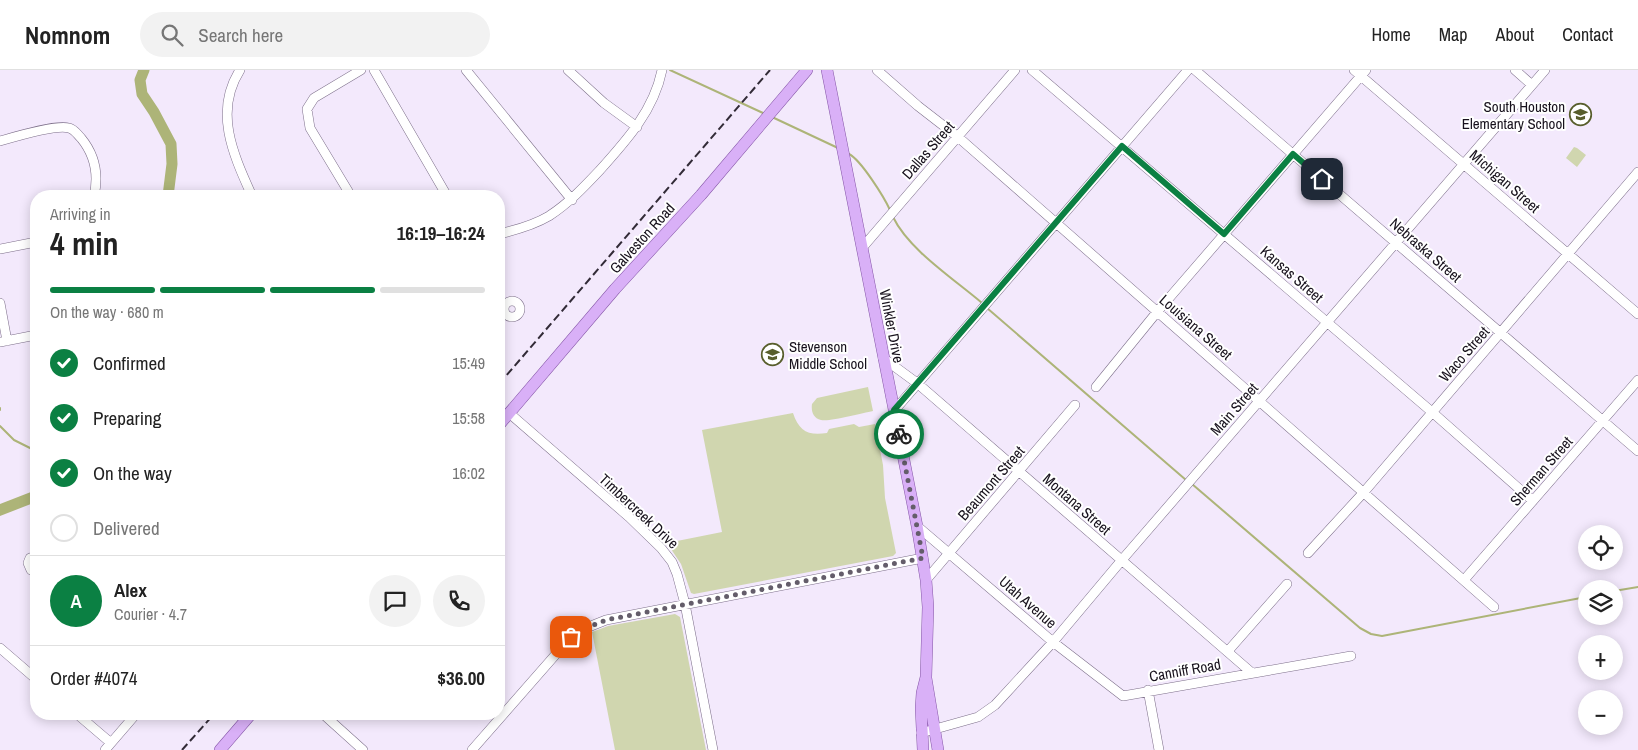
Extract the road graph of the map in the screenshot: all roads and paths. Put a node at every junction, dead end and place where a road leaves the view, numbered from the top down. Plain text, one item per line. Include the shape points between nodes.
1 (240, 70) edge
2 (361, 70) edge
3 (374, 70) edge
4 (466, 70) edge
5 (568, 70) edge
6 (662, 70) edge
7 (807, 70) edge
8 (827, 70) edge
9 (877, 70) edge
10 (1015, 70) edge
11 (1032, 70) edge
12 (1188, 70) edge
13 (1196, 70) edge
14 (1515, 70) edge
15 (1545, 70) edge
16 (1360, 72) edge
17 (1532, 85) junction
18 (637, 127) junction
19 (958, 137) junction
20 (0, 141) edge
21 (1122, 146) junction
22 (1293, 154) junction
23 (1464, 164) junction
24 (1638, 173) edge
25 (95, 190) edge
26 (249, 190) edge
27 (347, 190) edge
28 (444, 190) edge
29 (572, 200) junction
30 (1056, 223) junction
31 (505, 232) edge
32 (1224, 234) junction
33 (1396, 242) junction
34 (30, 243) edge
35 (862, 248) junction
36 (0, 249) edge
37 (1568, 253) junction
38 (0, 302) edge
39 (1157, 312) junction
40 (1638, 314) edge
41 (1327, 322) junction
42 (1500, 333) junction
43 (30, 336) edge
44 (4, 341) edge
45 (883, 358) junction
46 (1638, 380) edge
47 (917, 383) junction
48 (1096, 387) dead end
49 (1259, 401) junction
50 (1075, 405) dead end
51 (894, 410) junction
52 (1432, 412) junction
53 (509, 413) junction
54 (505, 418) edge
55 (1602, 420) junction
56 (1638, 451) edge
57 (1019, 472) junction
58 (1364, 492) junction
59 (1534, 501) junction
60 (917, 526) junction
61 (949, 552) junction
62 (1308, 553) dead end
63 (30, 558) edge
64 (923, 558) junction
65 (1121, 561) junction
66 (30, 570) edge
67 (926, 580) junction
68 (1464, 580) junction
69 (1287, 584) dead end
70 (685, 604) junction
71 (1494, 607) dead end
72 (1054, 642) junction
73 (0, 648) edge
74 (1228, 651) junction
75 (1351, 656) dead end
76 (1252, 673) junction
77 (30, 674) edge
78 (926, 677) junction
79 (1148, 690) junction
80 (1123, 696) joint
81 (505, 712) edge
82 (84, 720) edge
83 (131, 720) edge
84 (246, 720) edge
85 (330, 720) edge
86 (498, 720) edge
87 (934, 730) junction
88 (921, 733) junction
89 (111, 742) junction
90 (105, 750) edge
91 (220, 750) edge
92 (364, 750) edge
93 (472, 750) edge
94 (712, 750) edge
95 (923, 750) edge
96 (938, 750) edge
97 (1160, 750) edge

1 - 26 street via 229,97 227,121 234,155
2 - 27 street via 314,98 306,109 310,128
3 - 28 street
4 - 29 street
5 - 18 street via 604,103
6 - 18 street via 654,99
7 - 53 main road, Galveston Road
8 - 35 main road, Winkler Drive
9 - 19 street, Louisiana Street
10 - 19 street, Dallas Street
11 - 21 street, Kansas Street
12 - 21 street
13 - 22 street, Nebraska Street
14 - 17 street
15 - 17 street, Main Street
16 - 22 street
16 - 23 street, Michigan Street
17 - 23 street, Main Street
18 - 29 street
19 - 30 street, Louisiana Street
19 - 35 street, Dallas Street
20 - 25 street via 54,128 75,131 93,158
21 - 30 street
21 - 32 street, Kansas Street
22 - 32 street
22 - 33 street, Nebraska Street
23 - 33 street, Main Street
23 - 37 street, Michigan Street
24 - 37 street, Waco Street
29 - 31 street via 533,224
30 - 39 street, Louisiana Street
30 - 47 street
32 - 39 street
32 - 41 street, Kansas Street
33 - 41 street, Main Street
33 - 42 street, Nebraska Street
34 - 36 street
35 - 45 main road, Winkler Drive
37 - 40 street, Michigan Street
37 - 42 street, Waco Street
38 - 44 street
39 - 48 street
39 - 49 street, Louisiana Street
41 - 49 street, Main Street
41 - 52 street, Kansas Street
42 - 52 street, Waco Street
42 - 55 street, Nebraska Street
43 - 44 street
45 - 47 street, Montana Street
45 - 51 main road, Winkler Drive
46 - 55 street, Sherman Street
47 - 51 street
47 - 57 street, Montana Street
49 - 58 street, Louisiana Street
49 - 65 street, Main Street
50 - 57 street, Beaumont Street
51 - 60 main road, Winkler Drive
52 - 58 street, Waco Street
52 - 59 street, Kansas Street
53 - 54 main road, Galveston Road
53 - 70 street, Timbercreek Drive via 662,548 677,574
55 - 56 street, Nebraska Street
55 - 59 street, Sherman Street
57 - 61 street, Beaumont Street
57 - 65 street, Montana Street
58 - 62 street, Waco Street
58 - 68 street, Louisiana Street
59 - 68 street, Sherman Street
60 - 61 street, Utah Avenue
60 - 64 main road, Winkler Drive
61 - 67 street, Beaumont Street
61 - 72 street, Utah Avenue
63 - 66 street
64 - 67 main road, Winkler Drive
64 - 70 street
65 - 72 street, Main Street
65 - 74 street, Montana Street
67 - 78 main road, Winkler Drive
68 - 71 street, Louisiana Street
69 - 74 street
70 - 81 street via 606,620 581,630 571,637
70 - 94 street, Timbercreek Drive
72 - 80 street, Utah Avenue
72 - 87 street, Main Street via 986,712
73 - 77 street
74 - 76 street, Montana Street
75 - 76 street, Canniff Road
76 - 79 street, Canniff Road
78 - 87 main road, Winkler Drive
78 - 88 main road, Winkler Drive via 922,693
79 - 80 street, Canniff Road
79 - 97 street
82 - 89 street
83 - 89 street
84 - 91 main road
85 - 92 street
86 - 93 street
87 - 88 street, Main Street
87 - 96 main road, Winkler Drive
88 - 95 main road, Winkler Drive
89 - 90 street

